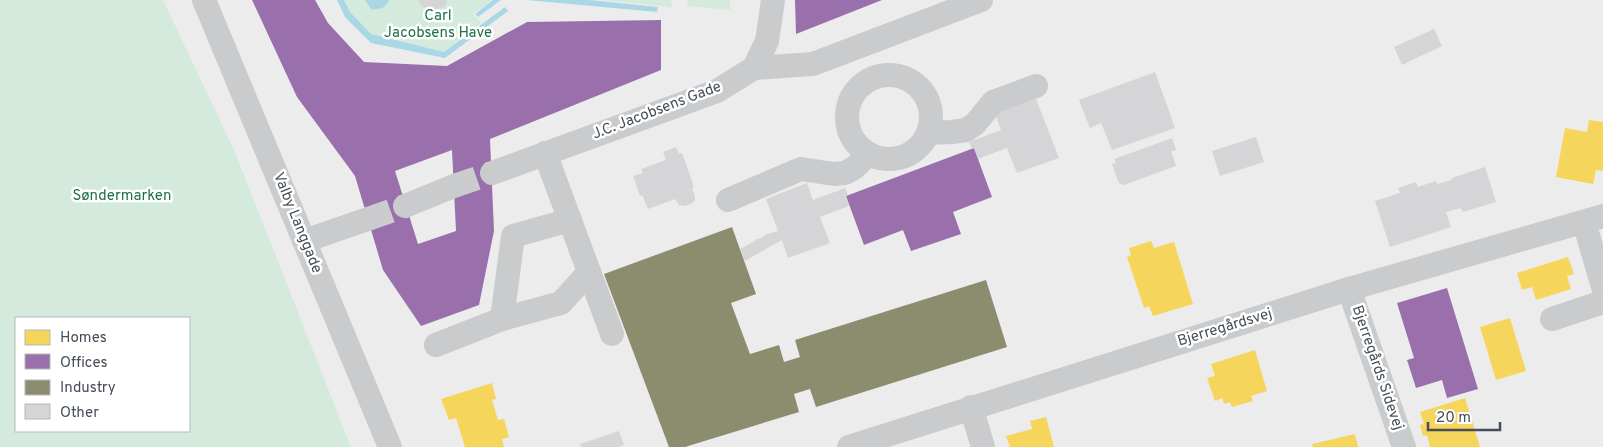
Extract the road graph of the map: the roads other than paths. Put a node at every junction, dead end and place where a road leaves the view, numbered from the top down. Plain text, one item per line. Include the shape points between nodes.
1 (204, 0) edge
2 (773, 0) edge
3 (980, 0) edge
4 (863, 45) junction
5 (754, 68) junction
6 (876, 78) junction
7 (1036, 86) dead end
8 (928, 133) junction
9 (546, 153) junction
10 (869, 154) junction
11 (492, 173) tunnel mouth
12 (454, 186) tunnel mouth
13 (728, 200) dead end
14 (405, 206) tunnel mouth
15 (368, 219) tunnel mouth
16 (1594, 219) edge
17 (570, 220) junction
18 (304, 241) junction
19 (589, 272) junction
20 (1603, 287) edge
21 (1350, 289) junction
22 (1603, 302) edge
23 (502, 319) junction
24 (1552, 319) dead end
25 (612, 334) dead end
26 (436, 345) dead end
27 (971, 408) junction
28 (390, 447) edge
29 (849, 447) edge
30 (983, 447) edge
31 (1404, 447) edge

1 - 18 street, Valby Langgade
2 - 5 street via 767,41
3 - 4 street
4 - 5 street via 813,64
4 - 6 street
5 - 9 street, J.C. Jacobsens Gade via 717,90
6 - 8 street via 899,76 920,88 931,109
6 - 10 street via 856,92 848,113 852,137
7 - 8 street via 993,102 966,130
8 - 10 street via 914,151 903,157 880,158
9 - 11 street, J.C. Jacobsens Gade
9 - 17 street
10 - 13 street via 845,173 801,169
12 - 14 street
15 - 18 street
16 - 20 street
16 - 21 street, Bjerregårdsvej
17 - 19 street
17 - 23 street via 513,236
18 - 28 street, Valby Langgade
19 - 23 street via 561,303
19 - 25 street
21 - 27 street, Bjerregårdsvej
21 - 31 street, Bjerregårds Sidevej
22 - 24 street
23 - 26 street
27 - 29 street, Bjerregårdsvej
27 - 30 street

